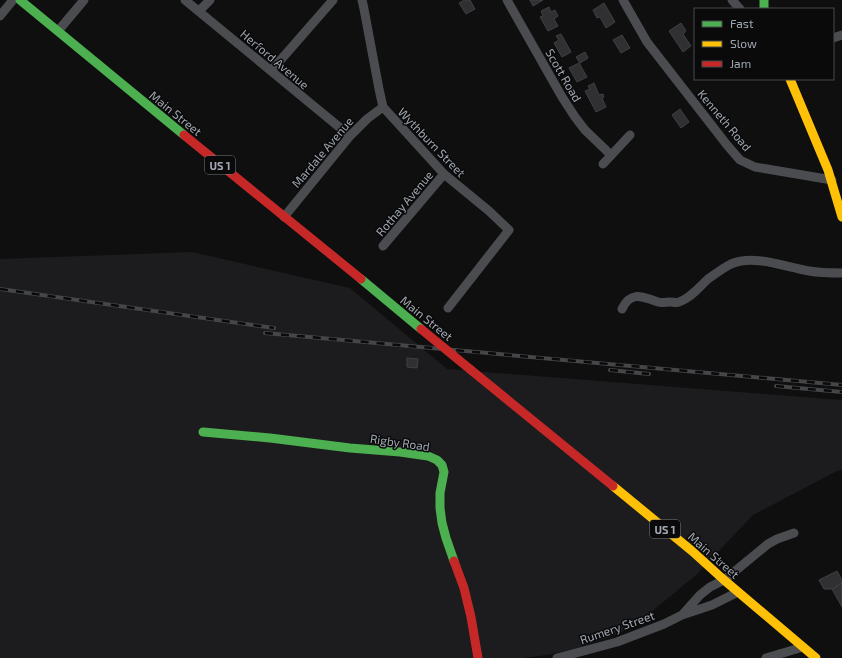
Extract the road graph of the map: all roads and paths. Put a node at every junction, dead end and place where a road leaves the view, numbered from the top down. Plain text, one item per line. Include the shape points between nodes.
1 (13, 0) edge
2 (20, 0) edge
3 (84, 0) edge
4 (185, 0) edge
5 (210, 0) edge
6 (333, 0) edge
7 (362, 0) edge
8 (506, 0) edge
9 (623, 0) edge
10 (732, 0) edge
11 (739, 8) edge
12 (199, 12) junction
13 (0, 16) edge
14 (58, 31) junction
15 (271, 71) junction
16 (790, 80) edge
17 (383, 107) junction
18 (630, 135) dead end
19 (350, 136) junction
20 (611, 155) junction
21 (603, 164) dead end
22 (444, 174) junction
23 (832, 180) junction
24 (284, 217) junction
25 (842, 217) edge
26 (384, 246) dead end
27 (842, 273) edge
28 (448, 308) dead end
29 (622, 309) dead end
30 (203, 432) dead end
31 (794, 533) dead end
32 (724, 580) junction
33 (738, 592) junction
34 (682, 615) junction
35 (803, 647) junction
36 (478, 658) edge
37 (557, 658) edge
38 (766, 658) edge
39 (816, 658) edge

1 - 13 street
2 - 14 main road, Main Street / US 1
3 - 14 street
4 - 12 street, Herford Avenue
5 - 12 street
6 - 15 street
7 - 17 street, Wythburn Street
8 - 20 street, Scott Road via 575,117
9 - 23 street, Kenneth Road via 647,42 740,160 755,167
10 - 11 street
12 - 15 street, Herford Avenue
14 - 24 main road, Main Street / US 1
15 - 19 street, Herford Avenue
16 - 23 main road
17 - 19 street, Mardale Avenue via 367,118
17 - 22 street, Wythburn Street
18 - 20 street
19 - 24 street, Mardale Avenue
20 - 21 street
22 - 26 street, Rothay Avenue
22 - 28 street, Wythburn Street via 509,230
23 - 25 main road
24 - 32 main road, Main Street / US 1, bridge via 692,551
27 - 29 street via 809,271 760,261 741,261 723,268 678,302 632,297
30 - 36 main road, Rigby Road via 400,452 428,456 437,460 444,472 440,493 442,523 464,588
31 - 32 street, Rumery Street via 768,544
32 - 33 main road, Main Street / US 1
32 - 34 street, Rumery Street via 700,595
33 - 34 street, Rumery Street via 712,605
33 - 35 main road, Main Street / US 1
34 - 37 street, Rumery Street via 617,642
35 - 38 street
35 - 39 main road, Main Street / US 1

